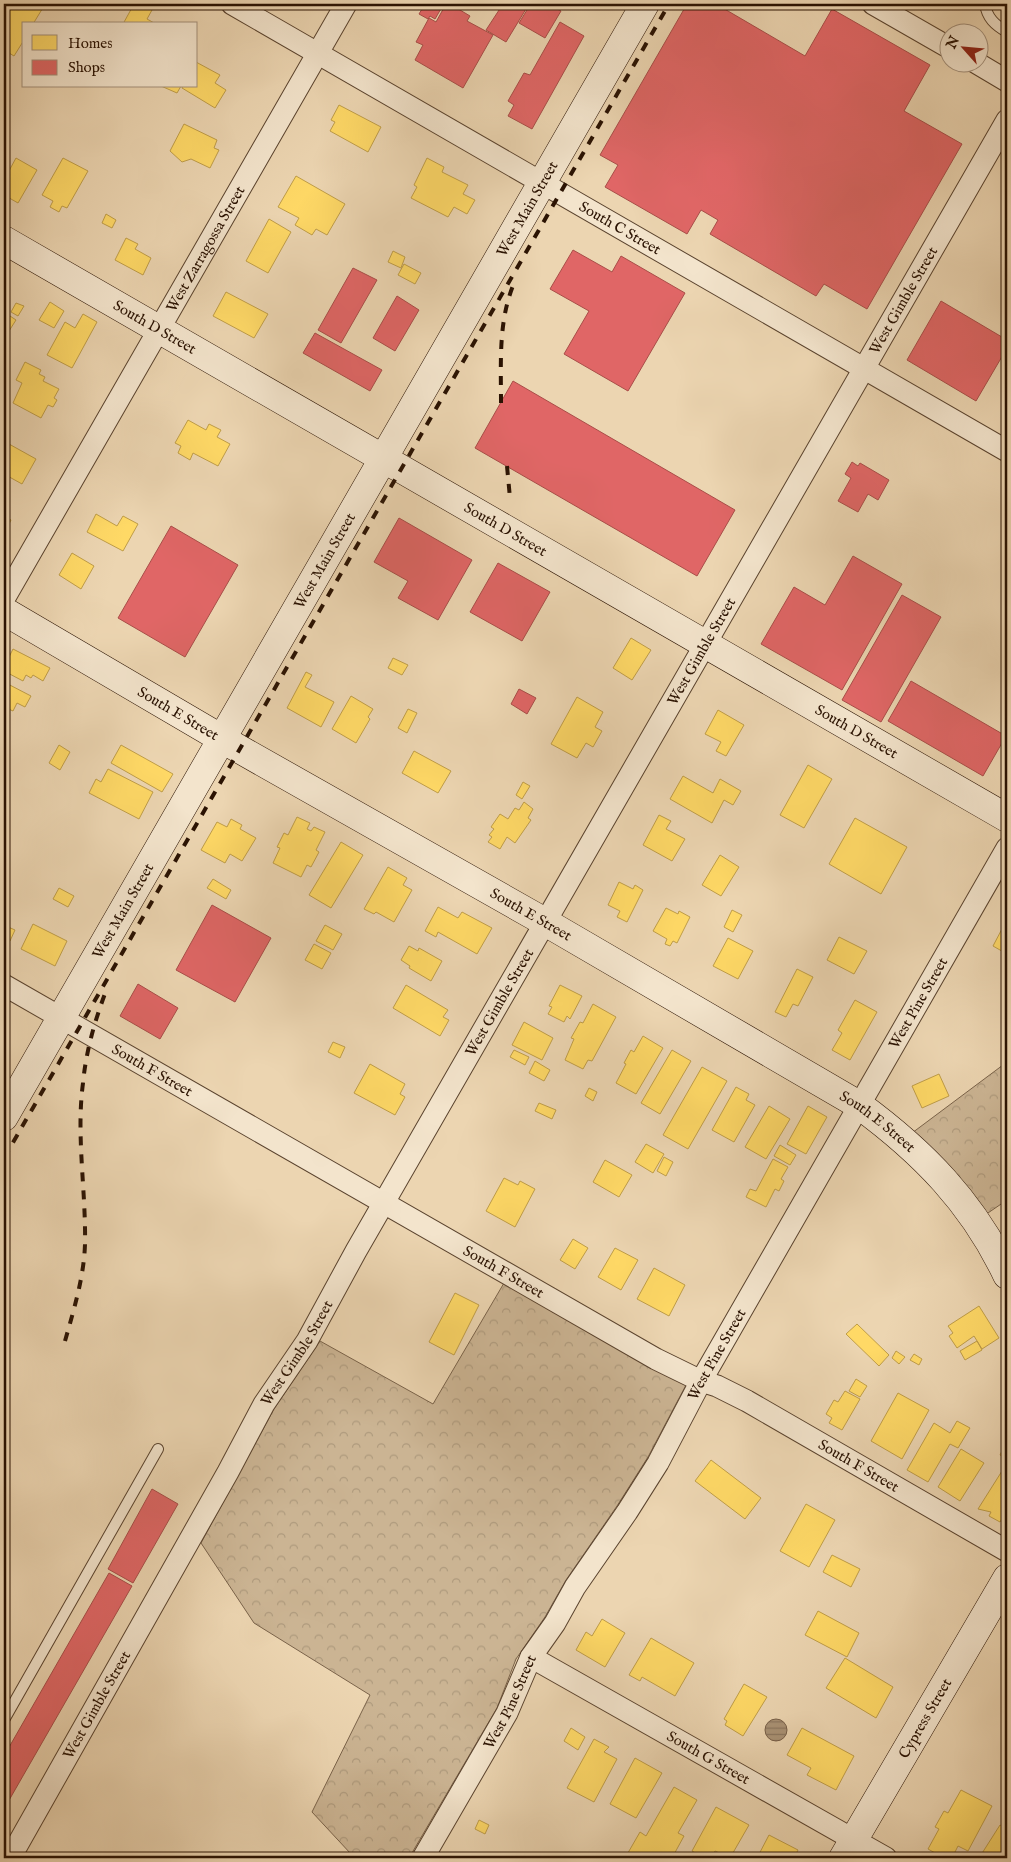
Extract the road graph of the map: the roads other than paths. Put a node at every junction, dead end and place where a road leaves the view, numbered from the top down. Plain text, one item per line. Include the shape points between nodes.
1 (232, 4) edge
2 (346, 4) edge
3 (645, 4) edge
4 (873, 4) edge
5 (985, 4) edge
6 (1007, 32) edge
7 (938, 41) edge
8 (318, 53) junction
9 (988, 70) edge
10 (1007, 81) edge
11 (1007, 120) edge
12 (542, 182) junction
13 (4, 240) edge
14 (160, 329) junction
15 (864, 369) junction
16 (1007, 450) edge
17 (384, 458) junction
18 (4, 599) edge
19 (4, 611) edge
20 (707, 644) junction
21 (223, 738) junction
22 (1007, 818) edge
23 (1007, 848) edge
24 (544, 922) junction
25 (4, 985) edge
26 (61, 1018) junction
27 (859, 1105) junction
28 (4, 1117) edge
29 (384, 1203) junction
30 (1007, 1275) edge
31 (701, 1381) junction
32 (158, 1449) dead end
33 (1007, 1551) edge
34 (1007, 1578) edge
35 (531, 1656) junction
36 (4, 1720) edge
37 (848, 1849) edge
38 (10, 1858) edge
39 (422, 1858) edge
40 (886, 1858) edge

1 - 8 street, South C Street
2 - 8 street, West Zarragossa Street
3 - 12 street, West Main Street
4 - 7 street
5 - 6 lane via 991,20
8 - 12 street, South C Street
8 - 14 street, West Zarragossa Street
9 - 10 street
11 - 15 street, West Gimble Street
12 - 15 street, South C Street
12 - 17 street, West Main Street
13 - 14 street, South D Street
14 - 17 street, South D Street
14 - 18 street, West Zarragossa Street
15 - 16 street, South C Street
15 - 20 street, West Gimble Street
17 - 20 street, South D Street
17 - 21 street, West Main Street
19 - 21 street, South E Street
20 - 22 street, South D Street
20 - 24 street, West Gimble Street
21 - 24 street, South E Street
21 - 26 street, West Main Street
23 - 27 street, West Pine Street
24 - 27 street, South E Street
24 - 29 street, West Gimble Street
25 - 26 street, South F Street
26 - 28 street, West Main Street
26 - 29 street, South F Street
27 - 30 street, South E Street via 920,1154 958,1196 993,1246
27 - 31 street, West Pine Street
29 - 31 street, South F Street via 656,1359
29 - 38 street, West Gimble Street via 307,1341 264,1404
31 - 33 street, South F Street via 747,1401
31 - 35 street, West Pine Street via 658,1463
32 - 36 lane
34 - 37 street, Cypress Street
35 - 37 street, South G Street
35 - 39 street, West Pine Street via 507,1713
37 - 40 street, South G Street

